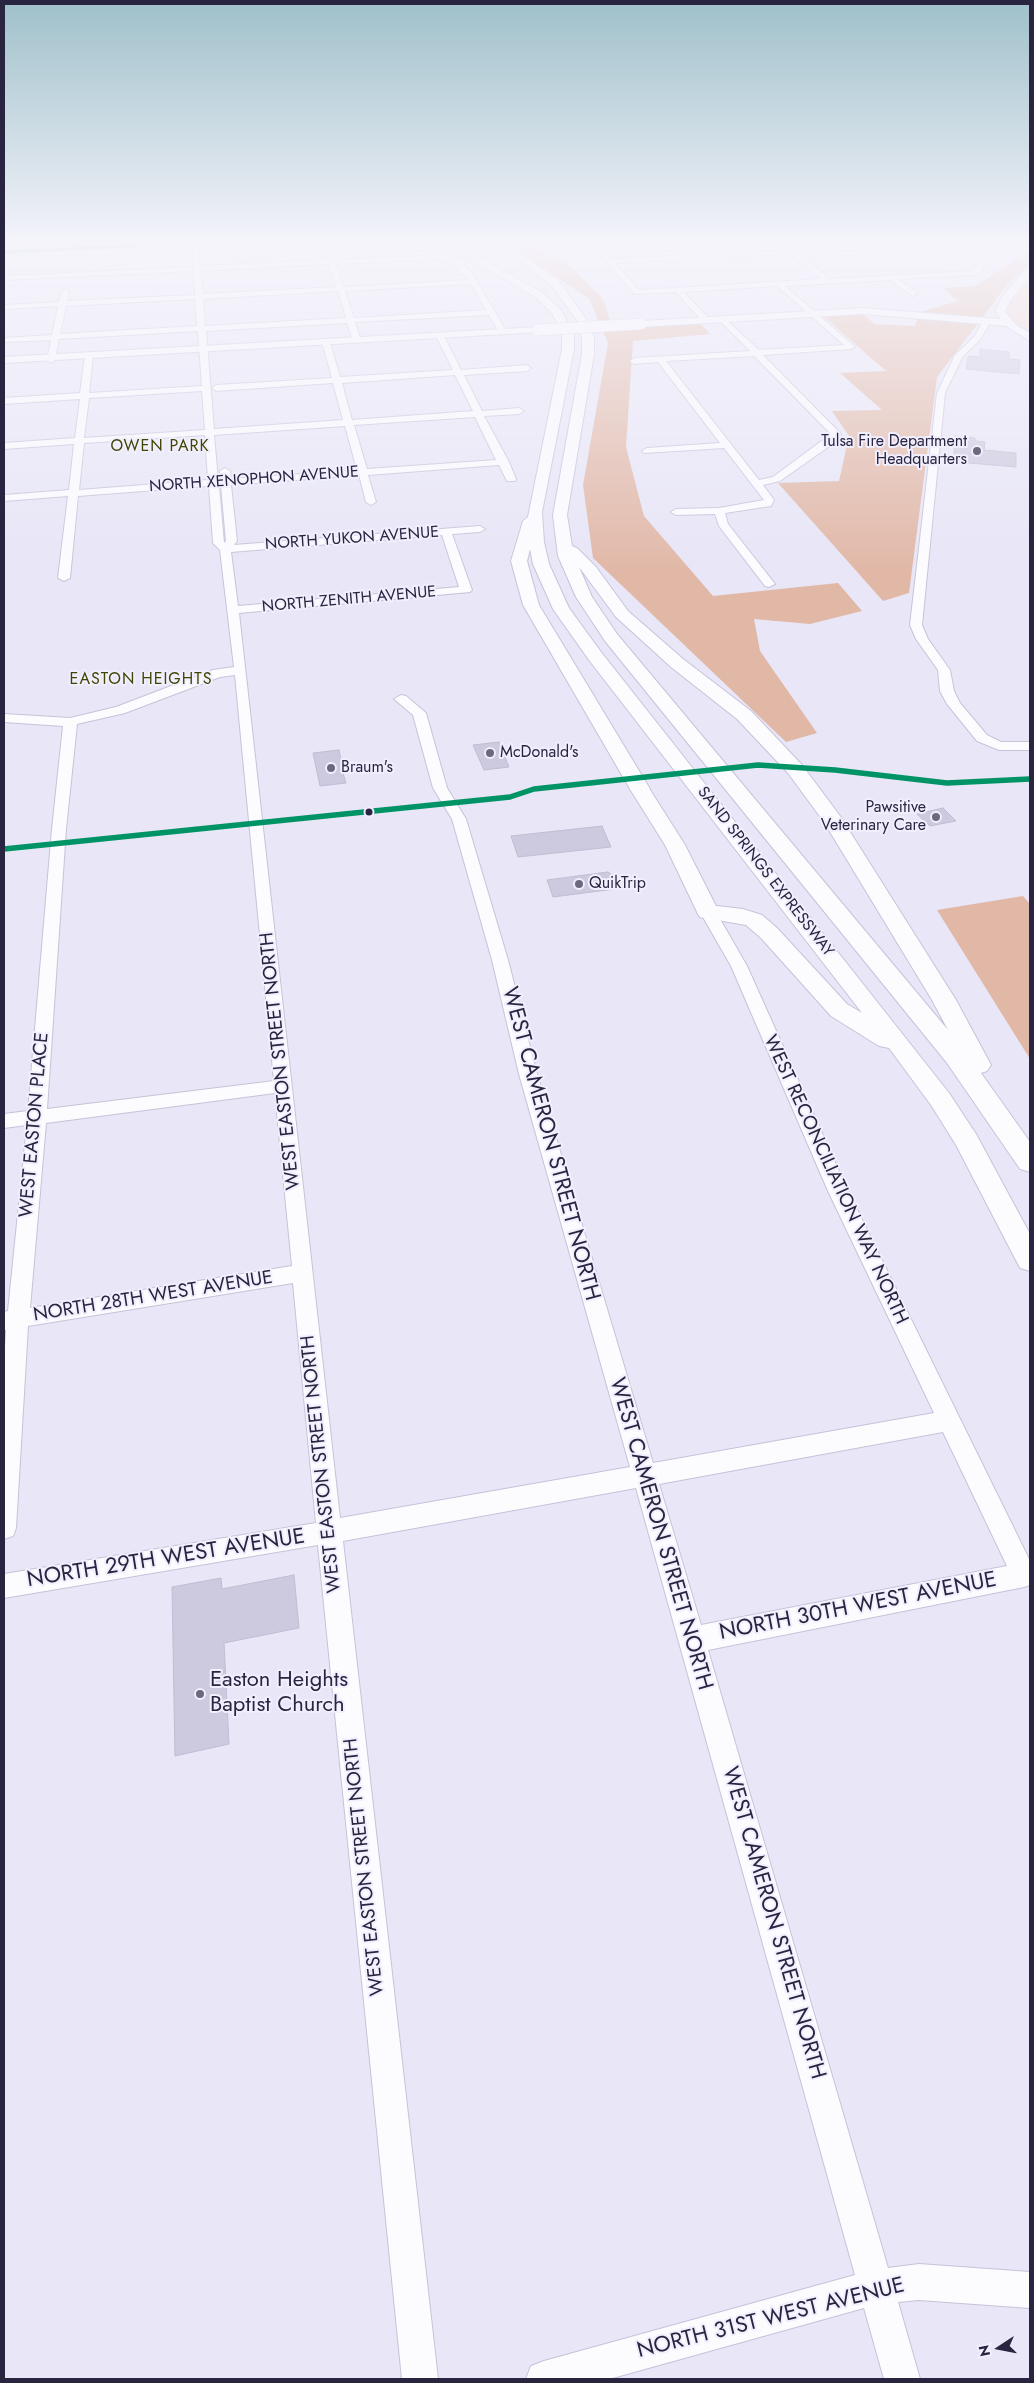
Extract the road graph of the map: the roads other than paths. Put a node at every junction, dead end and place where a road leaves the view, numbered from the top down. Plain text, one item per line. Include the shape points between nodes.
1 (53, 354) edge
2 (106, 354) edge
3 (209, 354) edge
4 (329, 354) edge
5 (449, 354) edge
6 (567, 354) edge
7 (586, 354) edge
8 (738, 354) edge
9 (759, 354) edge
10 (960, 354) edge
11 (88, 356) junction
12 (52, 358) junction
13 (660, 359) junction
14 (4, 361) edge
15 (634, 361) dead end
16 (527, 368) dead end
17 (457, 372) junction
18 (336, 380) junction
19 (216, 385) junction
20 (205, 388) junction
21 (84, 396) junction
22 (4, 401) edge
23 (519, 411) dead end
24 (478, 414) junction
25 (220, 421) junction
26 (349, 423) junction
27 (209, 432) junction
28 (79, 440) junction
29 (222, 444) dead end
30 (728, 445) junction
31 (4, 446) edge
32 (647, 451) dead end
33 (504, 462) junction
34 (224, 463) dead end
35 (363, 472) junction
36 (511, 479) dead end
37 (226, 482) junction
38 (213, 483) junction
39 (758, 483) junction
40 (73, 493) junction
41 (4, 498) edge
42 (371, 502) dead end
43 (535, 503) junction
44 (719, 511) junction
45 (676, 512) dead end
46 (480, 529) dead end
47 (446, 532) junction
48 (562, 540) junction
49 (225, 549) junction
50 (64, 578) dead end
51 (769, 584) dead end
52 (232, 610) junction
53 (240, 670) junction
54 (401, 699) dead end
55 (4, 718) edge
56 (70, 722) junction
57 (1030, 746) edge
58 (708, 912) junction
59 (904, 1050) junction
60 (283, 1086) junction
61 (37, 1116) junction
62 (4, 1121) edge
63 (1016, 1140) junction
64 (1030, 1162) edge
65 (1030, 1260) edge
66 (302, 1273) junction
67 (11, 1320) edge
68 (948, 1421) junction
69 (642, 1475) junction
70 (4, 1528) edge
71 (329, 1532) junction
72 (1024, 1574) joint
73 (4, 1586) edge
74 (692, 1640) junction
75 (876, 2287) junction
76 (1030, 2290) edge
77 (420, 2379) edge
78 (544, 2379) edge
79 (902, 2379) edge

1 - 12 street
2 - 11 main road
3 - 20 street, WEST EASTON STREET NORTH
4 - 18 street
5 - 17 street
6 - 43 main road, SAND SPRINGS EXPRESSWAY
7 - 48 main road, SAND SPRINGS EXPRESSWAY via 562,499
8 - 13 street
9 - 39 street via 836,434 835,438 776,479
10 - 57 street via 941,393 916,625 944,670 947,691 954,704 982,738 999,746
11 - 12 main road
11 - 21 street
12 - 14 main road
13 - 15 street
13 - 30 street via 689,395 692,404
16 - 17 street
17 - 18 street
17 - 24 street
18 - 19 street
18 - 26 street
19 - 20 street
19 - 25 street
20 - 21 street
20 - 27 street, WEST EASTON STREET NORTH
21 - 22 street
21 - 28 street
23 - 24 street
24 - 26 street
24 - 33 street
25 - 26 street
25 - 27 street
25 - 29 street
26 - 35 street
27 - 28 street
27 - 38 street, WEST EASTON STREET NORTH
28 - 31 street
28 - 40 street
30 - 32 street
30 - 39 street
33 - 35 street, NORTH XENOPHON AVENUE
33 - 36 street
34 - 37 street, WEST EASTON STREET NORTH
35 - 37 street, NORTH XENOPHON AVENUE
35 - 42 street
37 - 38 street, NORTH XENOPHON AVENUE
37 - 49 street, WEST EASTON STREET NORTH via 232,541
38 - 40 street, NORTH XENOPHON AVENUE
38 - 49 street, WEST EASTON STREET NORTH via 218,543
39 - 44 street via 769,502 761,506
40 - 41 street, NORTH XENOPHON AVENUE
40 - 50 street
43 - 58 main road, WEST RECONCILIATION WAY NORTH via 519,561 526,590 545,631 675,845
43 - 59 main road, SAND SPRINGS EXPRESSWAY via 536,542 541,564 561,609
44 - 45 street
44 - 51 street via 723,524
46 - 47 street, NORTH YUKON AVENUE
47 - 49 street, NORTH YUKON AVENUE
47 - 52 street, NORTH ZENITH AVENUE via 466,590
48 - 63 main road, SAND SPRINGS EXPRESSWAY via 571,571 595,615 956,1057
48 - 63 main road via 590,570 622,614 670,657 744,715 809,787 833,820 944,1000
49 - 52 street, WEST EASTON STREET NORTH
52 - 53 street, WEST EASTON STREET NORTH
53 - 56 street via 218,673 120,710
53 - 60 street, WEST EASTON STREET NORTH
54 - 69 street, WEST CAMERON STREET NORTH via 419,713 440,788 459,819
55 - 56 street
56 - 61 street, WEST EASTON PLACE
58 - 59 main road via 754,920 769,932 839,1010
58 - 68 street, WEST RECONCILIATION WAY NORTH via 739,966 838,1191
59 - 65 main road, SAND SPRINGS EXPRESSWAY via 967,1141
60 - 61 street
60 - 66 street, WEST EASTON STREET NORTH
61 - 62 street
61 - 67 street, WEST EASTON PLACE
63 - 64 main road, SAND SPRINGS EXPRESSWAY
66 - 67 street, NORTH 28TH WEST AVENUE
66 - 71 street, WEST EASTON STREET NORTH
67 - 70 street, WEST EASTON PLACE
68 - 69 street, NORTH 29TH WEST AVENUE
68 - 72 street, WEST RECONCILIATION WAY NORTH
69 - 71 street, NORTH 29TH WEST AVENUE
69 - 74 street, WEST CAMERON STREET NORTH
71 - 73 street, NORTH 29TH WEST AVENUE
71 - 77 street, WEST EASTON STREET NORTH
72 - 74 street, NORTH 30TH WEST AVENUE
74 - 75 street, WEST CAMERON STREET NORTH
75 - 76 street, NORTH 31ST WEST AVENUE via 920,2282
75 - 78 street, NORTH 31ST WEST AVENUE
75 - 79 street, WEST CAMERON STREET NORTH

